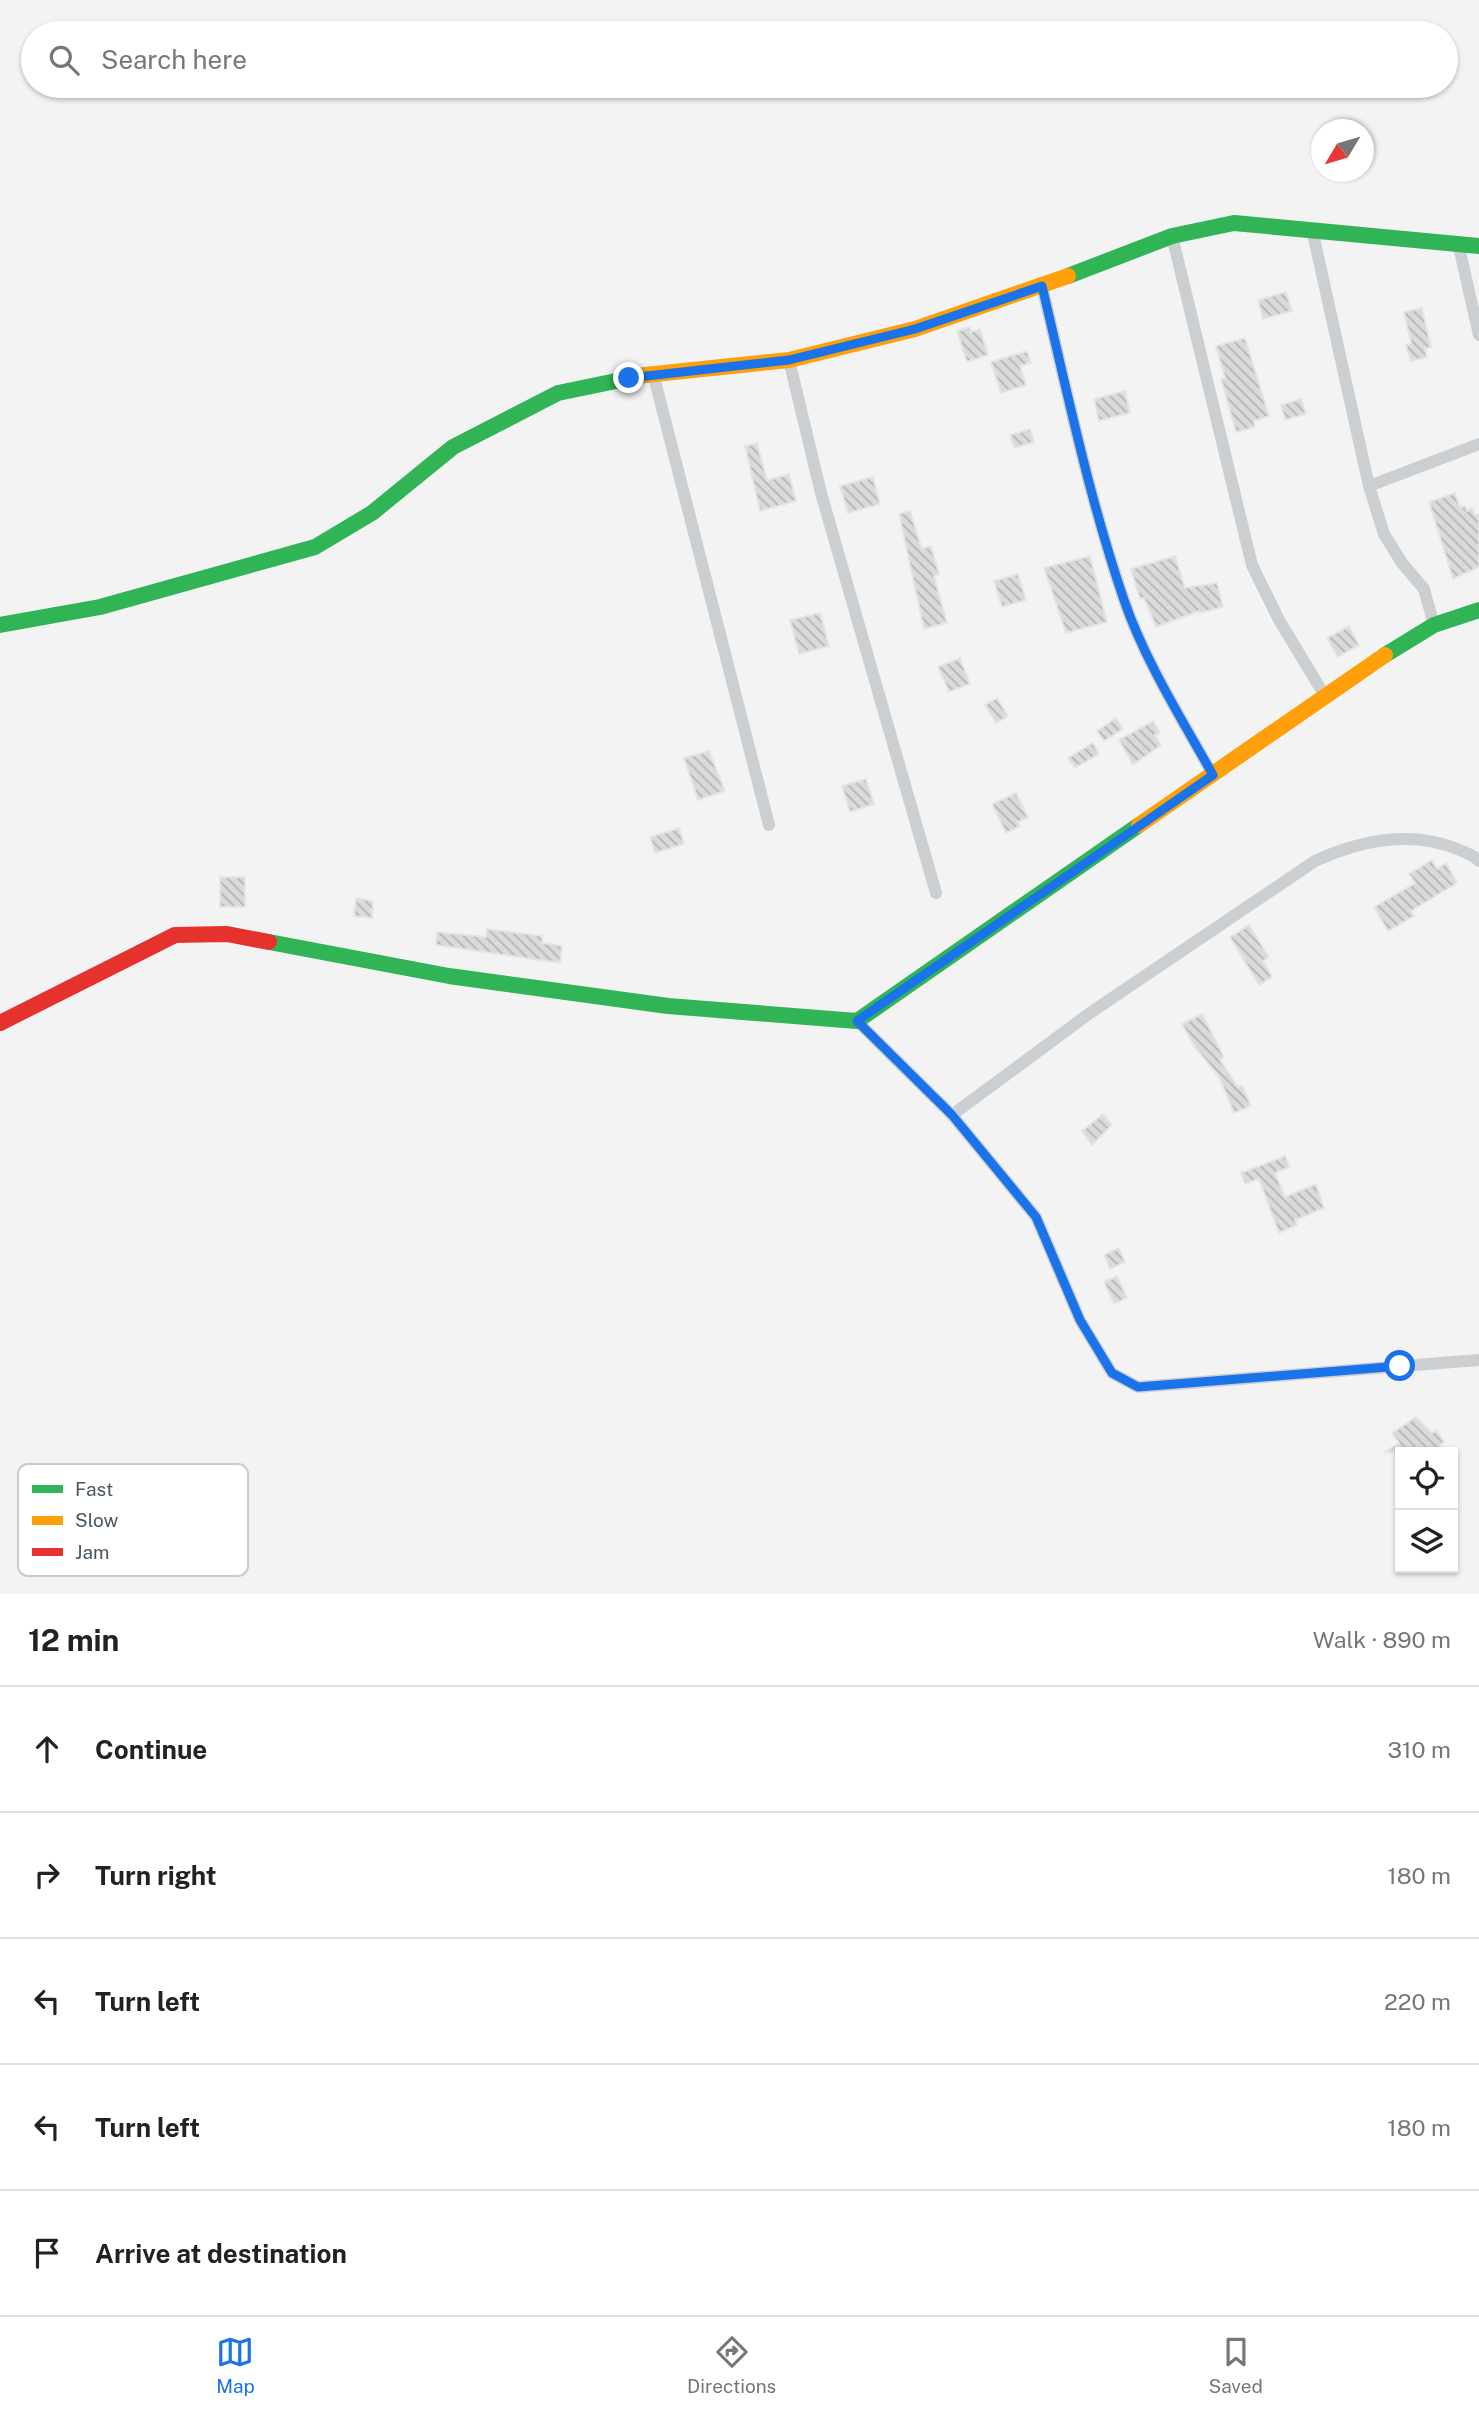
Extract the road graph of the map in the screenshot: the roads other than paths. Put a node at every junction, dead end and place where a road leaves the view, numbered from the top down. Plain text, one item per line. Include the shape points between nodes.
1 (1312, 229) junction
2 (1172, 236) junction
3 (1479, 246) edge
4 (1459, 247) junction
5 (1042, 286) junction
6 (1479, 335) edge
7 (789, 360) junction
8 (653, 373) junction
9 (1479, 444) edge
10 (1368, 486) junction
11 (1479, 610) edge
12 (0, 625) edge
13 (1434, 625) junction
14 (1325, 696) junction
15 (1213, 775) junction
16 (769, 825) dead end
17 (1479, 860) edge
18 (936, 893) dead end
19 (857, 1021) junction
20 (0, 1023) edge
21 (952, 1115) junction
22 (1479, 1360) edge

1 - 2 street via 1234,223
1 - 4 street
1 - 10 street
2 - 5 street
2 - 14 street via 1252,565
3 - 4 street
4 - 6 street
5 - 7 street via 915,329
5 - 15 street via 1083,459 1124,602
7 - 8 street
7 - 18 street via 821,493
8 - 12 street via 558,393 511,417 453,447 372,513 315,547 100,607
8 - 16 street
9 - 10 street
10 - 13 street via 1384,534 1424,589
11 - 13 street
13 - 14 street
14 - 15 street
15 - 19 street
17 - 21 street via 1448,846 1399,838 1342,848 1315,861 1090,1013
19 - 20 street via 668,1006 449,976 227,934 175,935
19 - 21 street
21 - 22 street via 1036,1217 1080,1320 1112,1373 1138,1387

